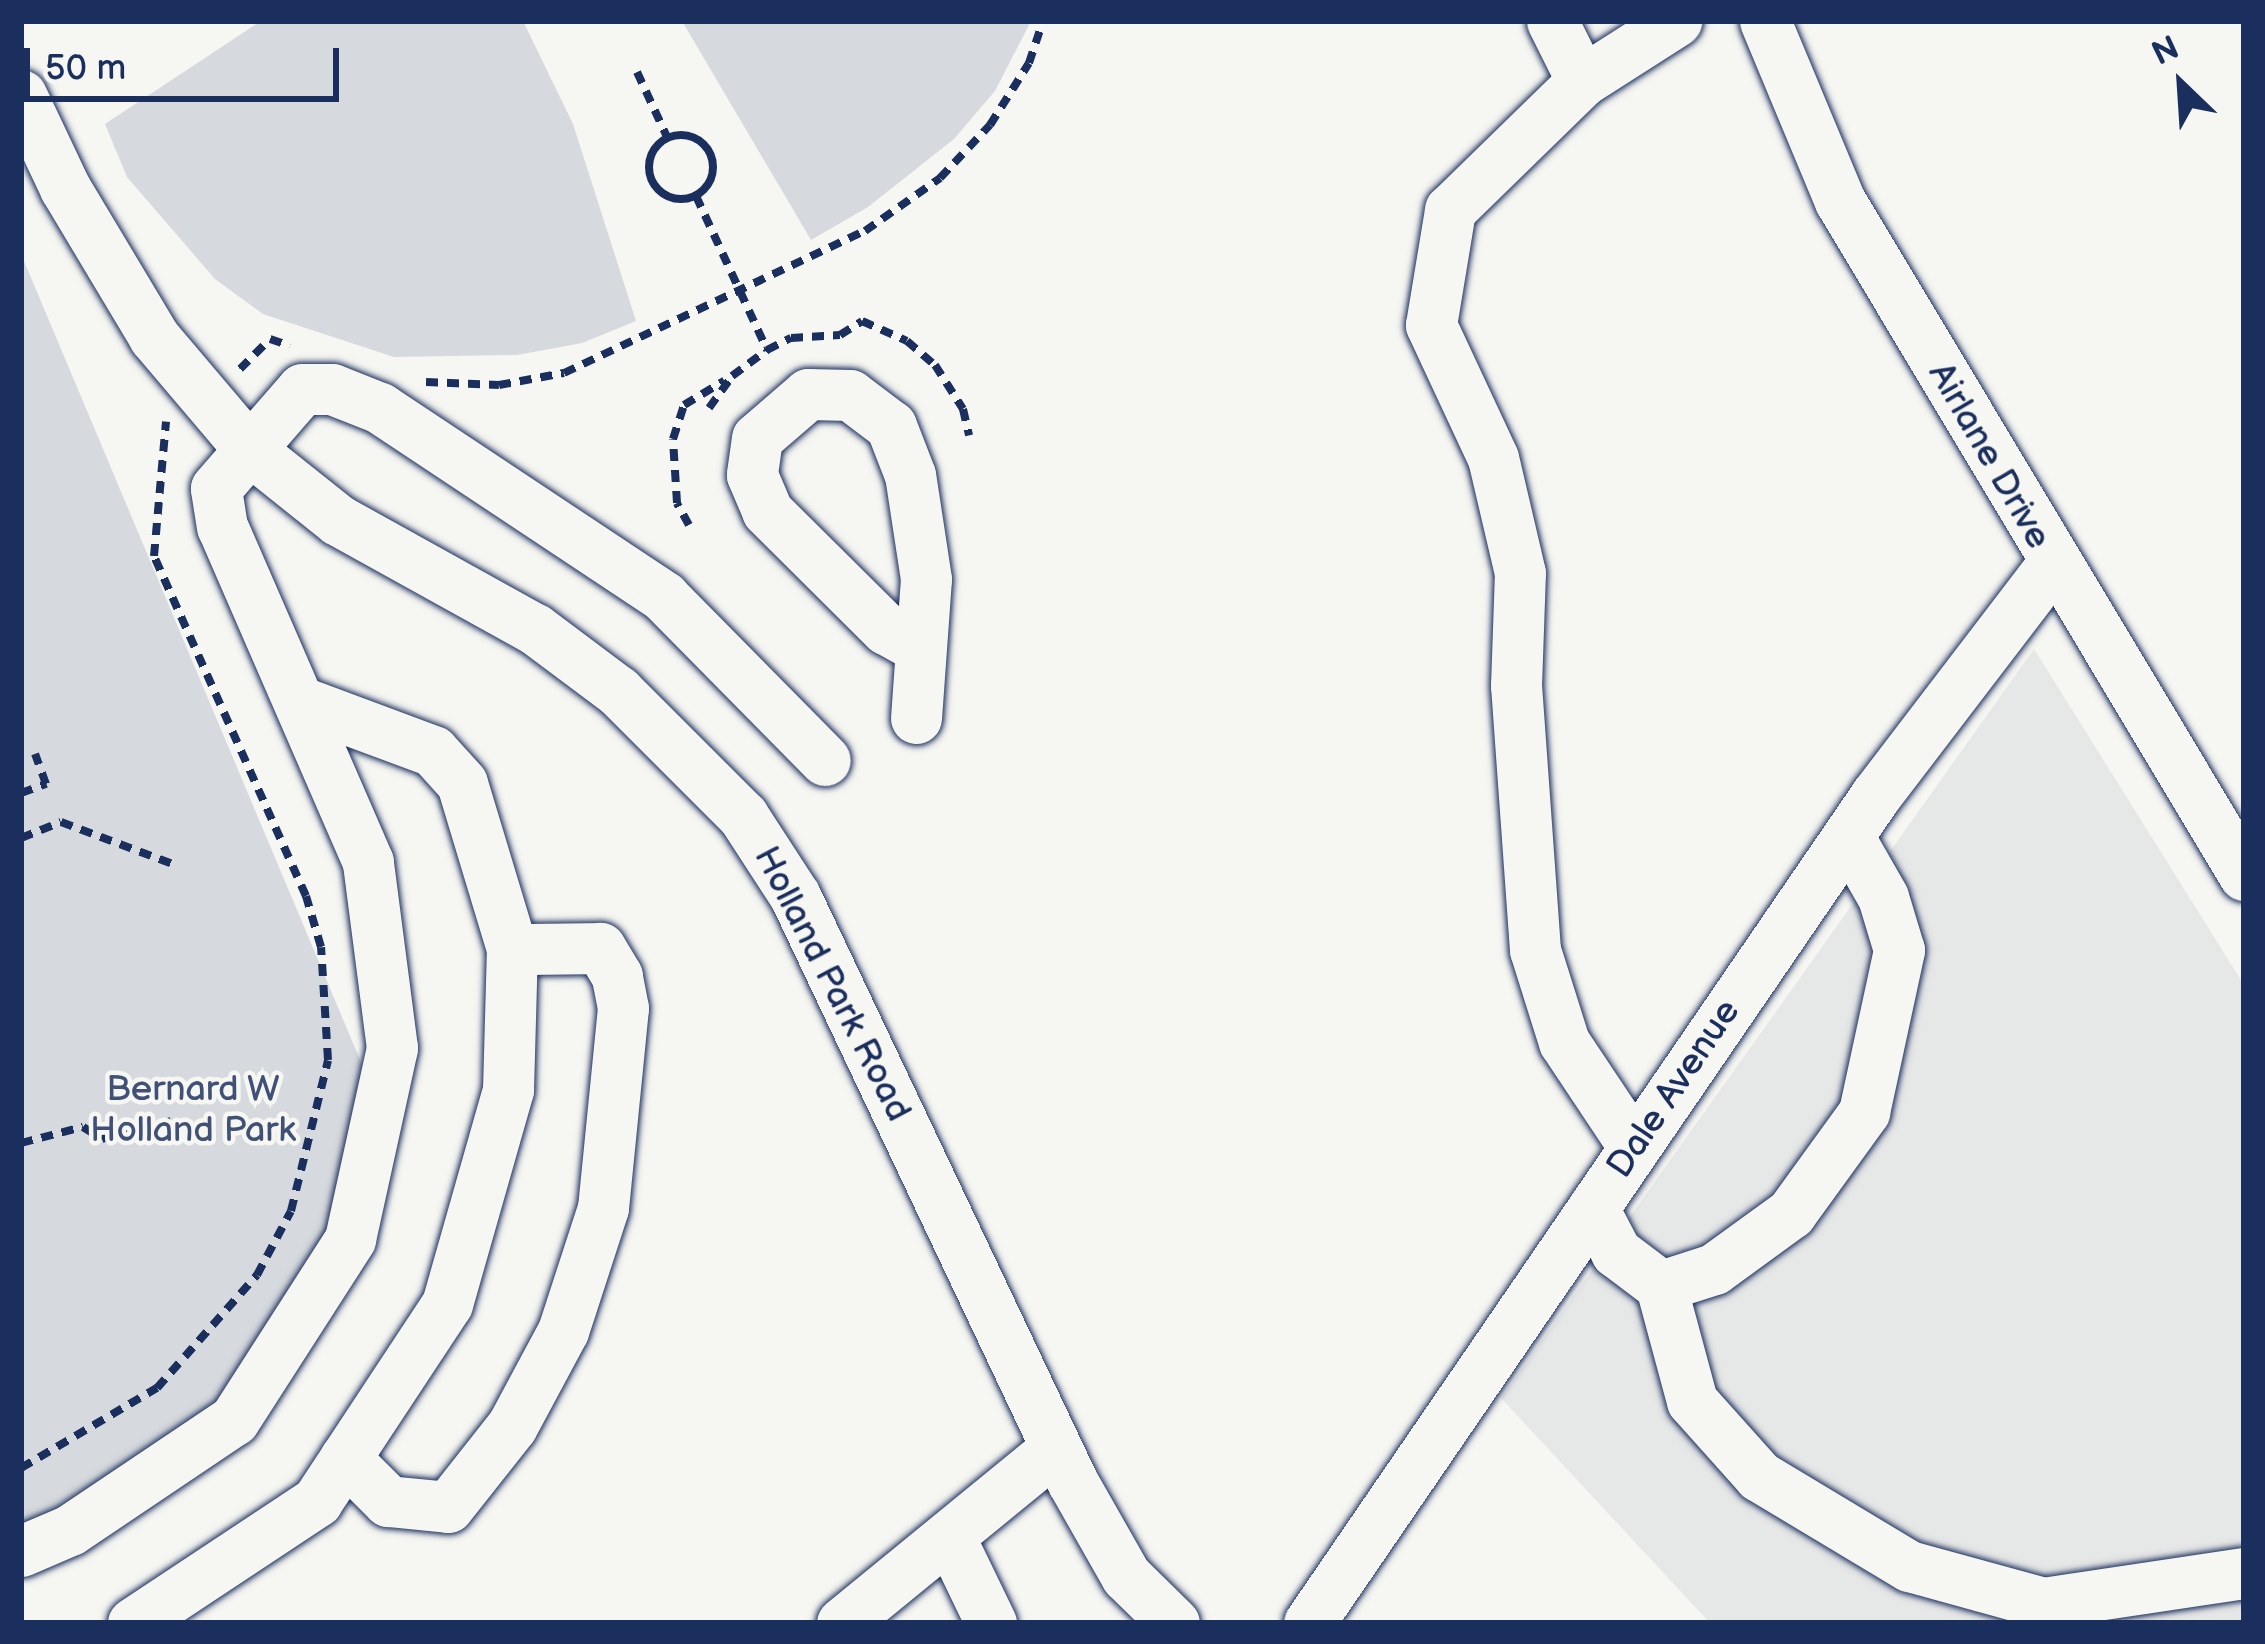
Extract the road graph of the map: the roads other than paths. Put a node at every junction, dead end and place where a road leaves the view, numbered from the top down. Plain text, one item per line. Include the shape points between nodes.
1 (1552, 21) edge
2 (1676, 21) edge
3 (1765, 21) edge
4 (1582, 81) junction
5 (21, 95) edge
6 (249, 449) junction
7 (2052, 565) junction
8 (918, 647) junction
9 (304, 703) junction
10 (916, 718) dead end
11 (826, 760) dead end
12 (1847, 836) junction
13 (2244, 874) edge
14 (512, 949) junction
15 (1634, 1147) junction
16 (1593, 1208) junction
17 (1661, 1286) junction
18 (1056, 1448) junction
19 (345, 1458) junction
20 (949, 1536) junction
21 (21, 1551) edge
22 (2244, 1574) edge
23 (133, 1623) edge
24 (842, 1623) edge
25 (991, 1623) edge
26 (1174, 1623) edge
27 (1309, 1623) edge

1 - 4 street
2 - 4 street
3 - 7 street, Airlane Drive via 1840,201
4 - 15 street via 1450,211 1430,325 1492,458 1520,573 1516,686 1535,950 1564,1042
5 - 6 street, Holland Park Road via 65,188 154,337
6 - 9 street via 216,488 222,527
6 - 11 street via 302,389 332,389 380,408 664,597
6 - 18 street, Holland Park Road via 338,520 552,642 618,691 743,816 795,896
7 - 12 street, Dale Avenue
7 - 13 street, Airlane Drive
8 - 8 street via 926,578 910,475 891,426 850,395 808,394 757,438 752,475 767,511 886,629
8 - 10 street
9 - 14 street via 433,752 462,783
9 - 21 street via 368,862 392,1048 350,1239 234,1420 70,1530
12 - 15 street, Dale Avenue
12 - 17 street via 1883,897 1899,950 1864,1112 1792,1213 1714,1269
14 - 19 street via 508,1090 447,1304
14 - 19 street via 600,949 623,1008 603,1208 563,1331 512,1426 448,1507 388,1501
15 - 16 street, Dale Avenue
16 - 17 street via 1616,1252
16 - 27 street, Dale Avenue
17 - 22 street via 1692,1401 1759,1476 1909,1566 2043,1603
18 - 20 street
18 - 26 street, Holland Park Road via 1126,1576
19 - 23 street via 317,1501
20 - 24 street
20 - 25 street

